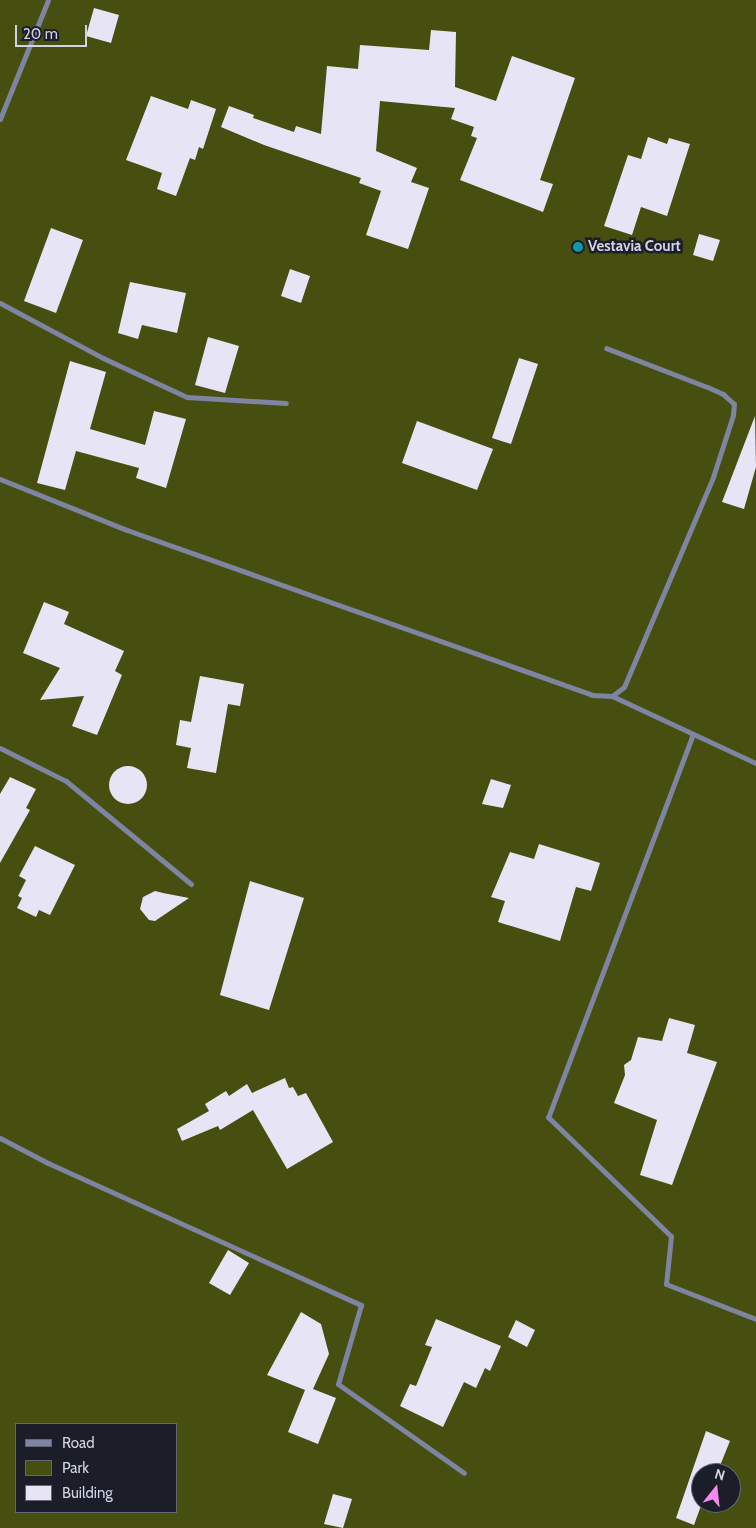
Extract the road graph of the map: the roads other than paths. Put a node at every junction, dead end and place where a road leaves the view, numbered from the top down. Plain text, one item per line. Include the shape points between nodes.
1 (48, 0) edge
2 (0, 119) edge
3 (0, 304) edge
4 (606, 348) dead end
5 (286, 403) dead end
6 (0, 479) edge
7 (612, 696) junction
8 (693, 734) junction
9 (0, 748) edge
10 (756, 763) edge
11 (191, 884) dead end
12 (0, 1138) edge
13 (756, 1319) edge
14 (464, 1473) dead end

1 - 2 street
3 - 5 street via 187,397
4 - 7 street via 723,394 734,404 734,415 709,486 624,687
6 - 7 street via 127,530 583,692
7 - 8 street
8 - 10 street
8 - 13 street via 548,1117 671,1236 666,1284
9 - 11 street via 66,781
12 - 14 street via 361,1305 338,1384

